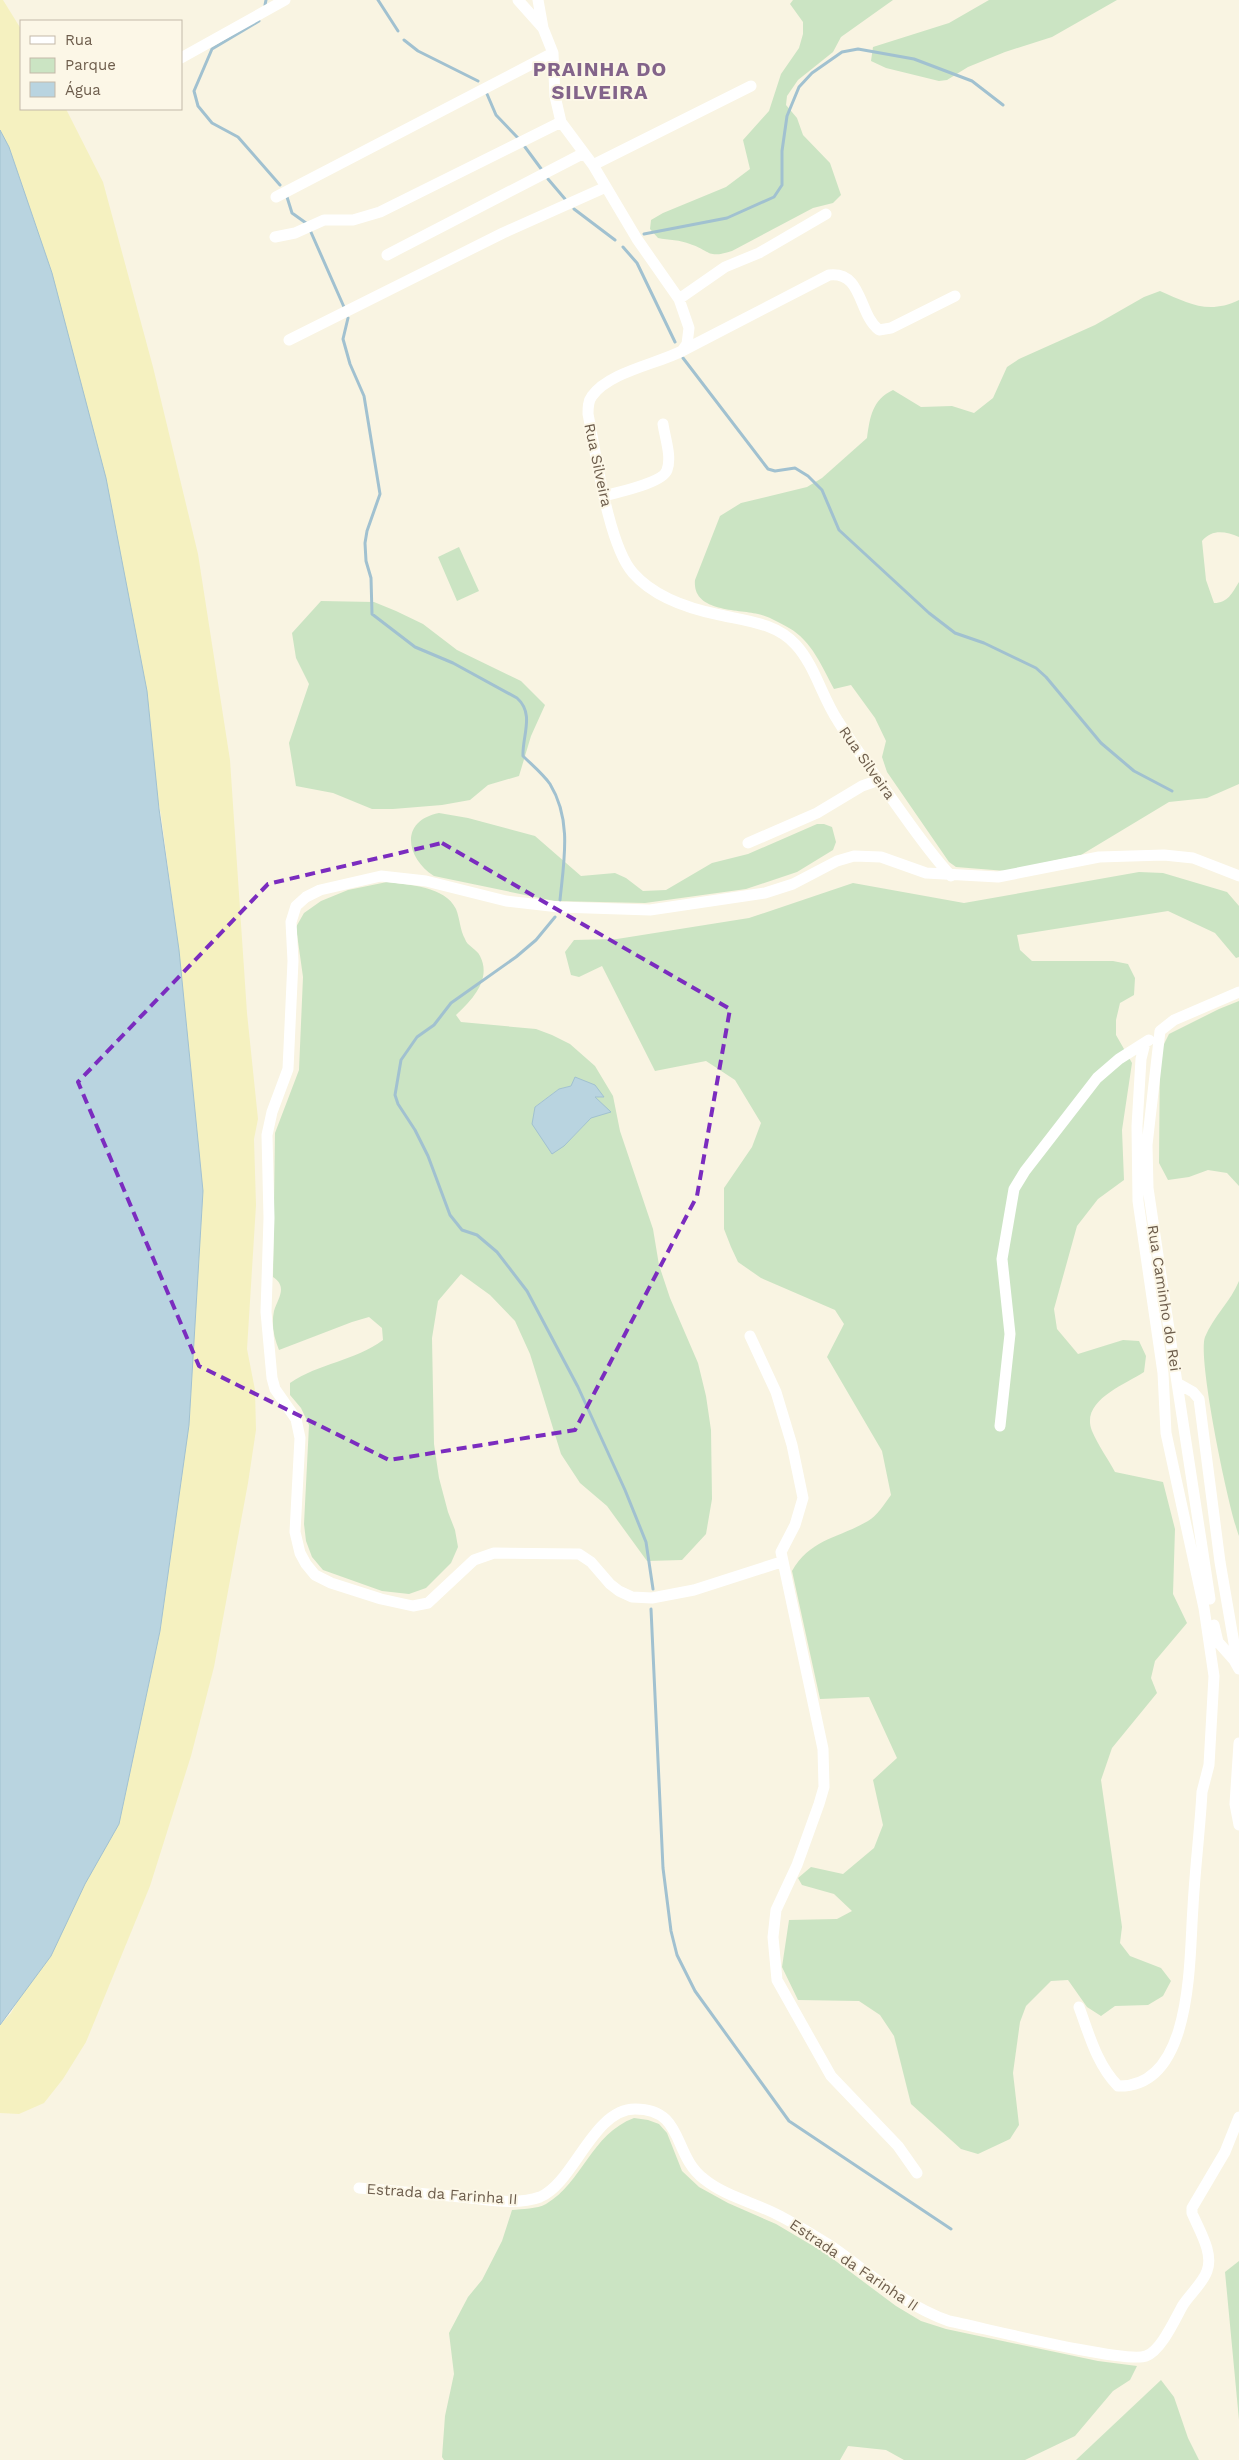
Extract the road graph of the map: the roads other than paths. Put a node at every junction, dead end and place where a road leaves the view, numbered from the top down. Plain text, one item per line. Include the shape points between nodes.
1 (285, 0) edge
2 (518, 0) edge
3 (538, 0) edge
4 (543, 28) junction
5 (553, 53) junction
6 (182, 57) edge
7 (751, 86) dead end
8 (561, 122) junction
9 (584, 153) junction
10 (593, 165) junction
11 (606, 187) junction
12 (276, 196) dead end
13 (826, 214) dead end
14 (275, 237) dead end
15 (387, 255) dead end
16 (954, 296) dead end
17 (679, 299) junction
18 (289, 340) dead end
19 (682, 351) junction
20 (663, 424) dead end
21 (604, 496) junction
22 (879, 780) junction
23 (748, 843) dead end
24 (951, 876) junction
25 (1239, 876) edge
26 (1239, 992) edge
27 (1160, 1031) junction
28 (1145, 1043) junction
29 (750, 1336) dead end
30 (1177, 1383) junction
31 (1000, 1426) dead end
32 (781, 1562) junction
33 (1236, 1664) edge
34 (1239, 1743) edge
35 (1239, 1825) edge
36 (1079, 2006) dead end
37 (1239, 2117) edge
38 (917, 2173) dead end
39 (359, 2188) dead end

1 - 6 street
2 - 4 street
3 - 4 street
4 - 5 street
5 - 8 street via 555,96
5 - 12 street
7 - 10 street
8 - 9 street
8 - 14 street via 373,215 352,220 324,220 295,233
9 - 10 street
9 - 15 street
10 - 11 street
11 - 17 street
11 - 18 street via 503,233
13 - 17 street via 759,253 725,266
16 - 19 street via 891,328 879,330 871,324 858,291 847,277 838,274
17 - 19 street via 689,328 687,344
19 - 21 street, Rua Silveira via 614,379 589,401 588,414
20 - 21 street via 669,462 667,472 660,479
21 - 22 street, Rua Silveira via 617,545 632,573 644,583 671,600 773,628 794,642 810,665 837,720
22 - 23 street via 817,813
22 - 24 street, Rua Silveira via 926,849
24 - 25 street via 998,877 1099,857 1164,855 1194,858
24 - 32 street via 926,873 881,858 854,856 765,893 650,910 559,907 506,900 426,880 381,876 312,894 296,906 292,917 288,1069 272,1112 268,1135 266,1312 275,1389 291,1410 299,1430 295,1532 300,1553 311,1571 331,1583 413,1606 428,1602 474,1560 494,1554 579,1554 619,1591 632,1597 652,1598 694,1590
26 - 27 street via 1174,1020
27 - 28 street
27 - 30 street, Rua Caminho do Rei via 1147,1145 1148,1188
28 - 31 street via 1096,1078 1014,1189 1002,1258 1010,1334
28 - 36 street via 1137,1118 1138,1201 1164,1373 1166,1434 1204,1608 1214,1676 1209,1766 1202,1792 1189,1988 1179,2028 1156,2073 1131,2086 1118,2086 1100,2061
29 - 32 street via 776,1392 794,1452 803,1498 795,1525 781,1552
30 - 33 street via 1214,1626 1218,1642
30 - 33 street, Rua Caminho do Rei via 1199,1399
32 - 38 street via 823,1749 824,1774 819,1804 776,1910 773,1936 777,1980 831,2076 898,2146
34 - 35 street via 1235,1804
37 - 39 street, Estrada da Farinha II via 1225,2152 1192,2208 1207,2248 1207,2272 1156,2351 1137,2357 949,2320 925,2312 781,2216 704,2180 689,2166 674,2128 664,2117 651,2111 633,2109 613,2116 594,2135 560,2180 536,2198 512,2201

